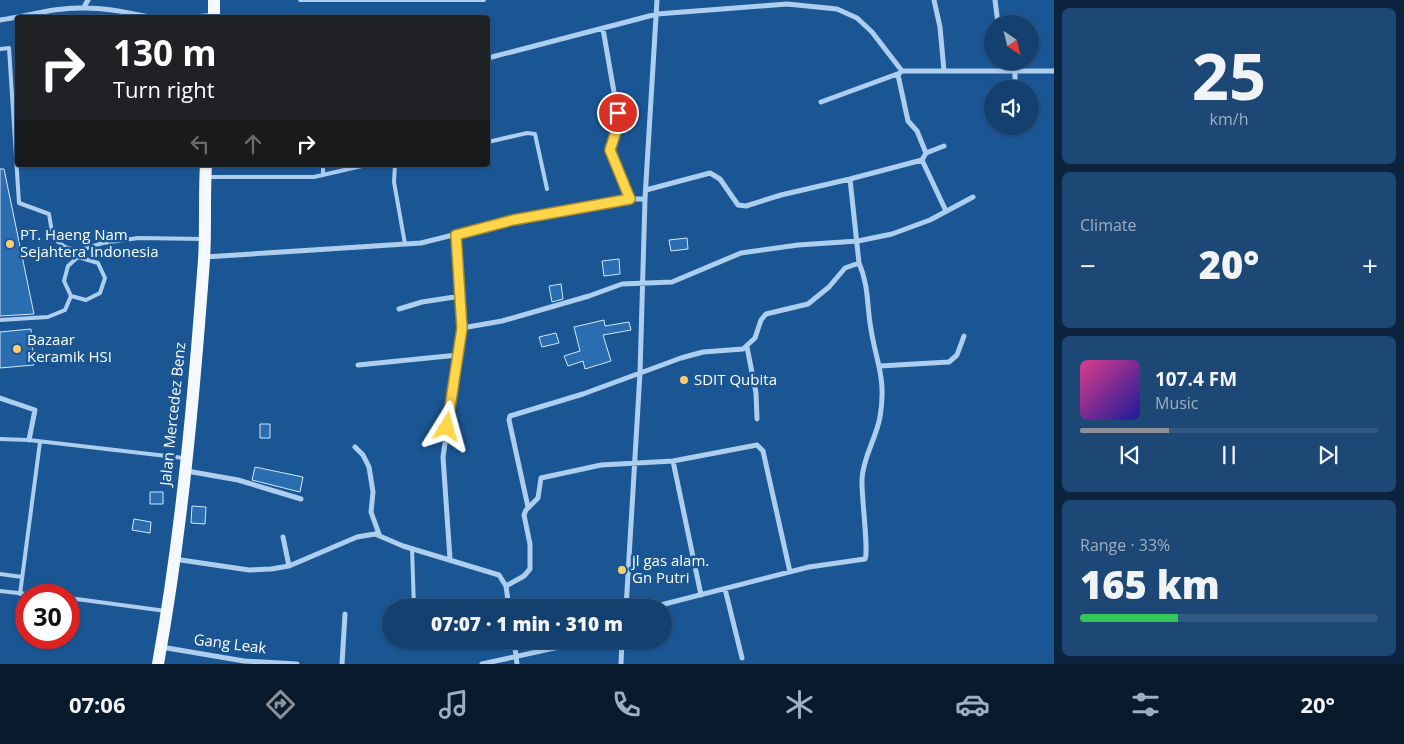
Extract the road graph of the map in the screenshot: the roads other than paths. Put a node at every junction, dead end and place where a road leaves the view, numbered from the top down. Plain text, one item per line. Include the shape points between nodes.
1 (88, 0) edge
2 (214, 0) edge
3 (300, 0) edge
4 (484, 0) edge
5 (658, 0) edge
6 (934, 0) edge
7 (995, 0) edge
8 (787, 2) edge
9 (84, 8) junction
10 (657, 14) junction
11 (25, 15) edge
12 (143, 15) edge
13 (214, 15) edge
14 (997, 15) edge
15 (15, 17) edge
16 (0, 20) edge
17 (602, 28) junction
18 (0, 49) edge
19 (490, 57) edge
20 (944, 70) junction
21 (984, 70) edge
22 (1015, 70) joint
23 (1054, 71) edge
24 (900, 73) junction
25 (1014, 80) edge
26 (821, 102) dead end
27 (15, 141) edge
28 (490, 142) edge
29 (944, 146) dead end
30 (926, 153) junction
31 (922, 160) junction
32 (17, 167) edge
33 (323, 167) edge
34 (356, 167) edge
35 (395, 167) edge
36 (205, 171) edge
37 (323, 174) junction
38 (850, 179) junction
39 (546, 189) dead end
40 (646, 190) junction
41 (973, 197) dead end
42 (630, 199) junction
43 (645, 199) junction
44 (946, 211) junction
45 (456, 235) junction
46 (203, 238) junction
47 (858, 241) junction
48 (406, 244) junction
49 (77, 251) junction
50 (78, 257) junction
51 (204, 257) junction
52 (859, 264) junction
53 (642, 283) junction
54 (71, 296) junction
55 (461, 296) junction
56 (399, 309) dead end
57 (0, 320) edge
58 (462, 328) junction
59 (964, 336) dead end
60 (747, 347) junction
61 (458, 355) junction
62 (358, 365) dead end
63 (880, 366) junction
64 (640, 373) junction
65 (0, 398) edge
66 (757, 419) dead end
67 (0, 439) edge
68 (29, 440) junction
69 (40, 442) junction
70 (355, 448) dead end
71 (673, 461) junction
72 (634, 463) junction
73 (184, 464) junction
74 (301, 499) dead end
75 (528, 507) junction
76 (379, 534) junction
77 (283, 537) dead end
78 (412, 548) junction
79 (174, 559) junction
80 (450, 559) junction
81 (289, 566) junction
82 (790, 572) junction
83 (0, 574) edge
84 (22, 577) junction
85 (21, 584) edge
86 (506, 586) junction
87 (725, 589) junction
88 (0, 590) edge
89 (15, 593) edge
90 (701, 595) junction
91 (414, 599) edge
92 (508, 599) edge
93 (626, 599) edge
94 (80, 600) edge
95 (672, 602) edge
96 (168, 612) junction
97 (344, 614) dead end
98 (161, 647) junction
99 (560, 649) edge
100 (622, 649) edge
101 (742, 658) dead end
102 (517, 661) edge
103 (158, 664) edge
104 (297, 664) edge
105 (342, 664) edge
106 (482, 664) edge
107 (621, 664) edge

1 - 9 street
2 - 13 main road
3 - 4 lane
5 - 10 street
6 - 20 street
7 - 14 street
8 - 10 street
8 - 24 street via 837,9 857,18 872,32
9 - 11 street
9 - 12 street
10 - 17 street
10 - 40 street
15 - 16 street
17 - 19 street
17 - 42 street via 619,121 610,150
18 - 27 lane via 9,48
20 - 21 street
20 - 24 street
22 - 23 street
22 - 25 street
24 - 26 street
24 - 30 street via 908,121
28 - 39 lane via 535,134
29 - 30 street
30 - 31 street
31 - 38 street
31 - 44 street
32 - 49 lane via 19,203 49,214 53,238
33 - 37 lane
34 - 37 lane
35 - 48 lane via 394,182
36 - 37 lane via 302,177
36 - 46 main road, Jalan Mercedez Benz
38 - 40 street via 746,206 738,205 720,179 710,173
38 - 47 street
40 - 43 street
41 - 44 street
42 - 43 street
42 - 45 street via 513,220
43 - 53 street
44 - 47 street via 902,231
45 - 48 street
45 - 55 street
46 - 49 lane via 138,238
46 - 51 main road, Jalan Mercedez Benz
47 - 52 street
47 - 53 street via 741,253 672,282
48 - 51 street
49 - 50 lane
50 - 54 lane via 68,266 64,281
50 - 54 lane via 98,264 105,278 100,293 86,300
51 - 73 main road, Jalan Mercedez Benz
52 - 60 street via 845,268 813,301 766,314
52 - 63 street via 867,285 870,324
53 - 58 street via 622,284 502,321
53 - 64 street
54 - 57 lane via 65,310 54,316
55 - 56 street
55 - 58 street
58 - 61 street
59 - 63 street via 957,355 948,362
60 - 64 street via 692,354
60 - 66 street via 756,393
61 - 62 street
61 - 80 street via 443,457
63 - 82 street via 883,381 880,416 865,458 862,478 867,556 862,561 831,563
64 - 72 street
64 - 75 street via 510,416
65 - 68 street via 35,410
67 - 68 lane
68 - 69 lane
69 - 73 lane
69 - 84 lane
70 - 76 street via 369,467 373,492 371,512
71 - 72 street
71 - 82 street via 752,446 762,448
71 - 90 street
72 - 75 street via 601,465 544,477 540,480 538,498
72 - 93 street
73 - 74 street
73 - 79 main road, Jalan Mercedez Benz
75 - 86 street via 524,518 530,544 530,569
76 - 78 street
76 - 81 street via 357,537
77 - 81 street
78 - 80 street
78 - 91 lane
79 - 81 street via 248,570
79 - 96 main road, Jalan Mercedez Benz
80 - 86 street via 495,573
82 - 87 street
83 - 84 lane
84 - 85 lane
86 - 92 street
87 - 90 street
87 - 101 street
88 - 89 lane
90 - 95 street
94 - 96 lane
96 - 98 main road, Jalan Mercedez Benz
97 - 105 street
98 - 103 main road, Jalan Mercedez Benz
98 - 104 street, Gang Leak via 244,661
99 - 102 street
100 - 107 street
102 - 106 street

